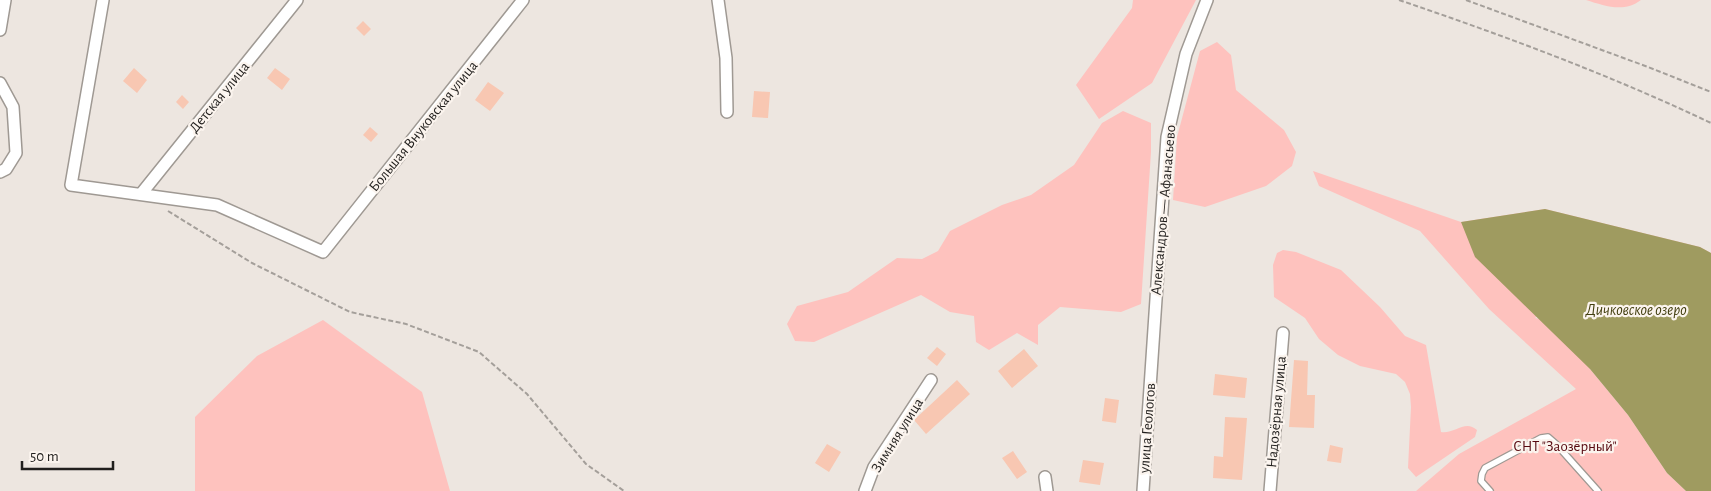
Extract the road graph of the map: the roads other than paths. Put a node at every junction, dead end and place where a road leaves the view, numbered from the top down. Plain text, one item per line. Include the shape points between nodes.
1 (5, 0) edge
2 (103, 0) edge
3 (297, 0) edge
4 (523, 0) edge
5 (718, 0) edge
6 (1207, 0) edge
7 (0, 30) edge
8 (0, 83) edge
9 (727, 112) dead end
10 (0, 172) edge
11 (141, 194) junction
12 (1283, 333) dead end
13 (1152, 366) joint
14 (931, 380) dead end
15 (1045, 477) dead end
16 (865, 491) edge
17 (1048, 491) edge
18 (1143, 491) edge
19 (1270, 491) edge
20 (1490, 491) edge
21 (1598, 491) edge

1 - 7 street
2 - 11 street via 71,185
3 - 11 street, Детская улица
4 - 11 street, Большая Внуковская улица via 323,252 217,205
5 - 9 street via 726,58
6 - 13 street, Александров — Афанасьево via 1186,54 1167,136
8 - 10 street via 13,107 16,153 6,169
12 - 19 street, Надозёрная улица
13 - 18 street, улица Геологов
14 - 16 street, Зимняя улица via 874,467
15 - 17 street
20 - 21 lane via 1481,481 1485,468 1548,437

